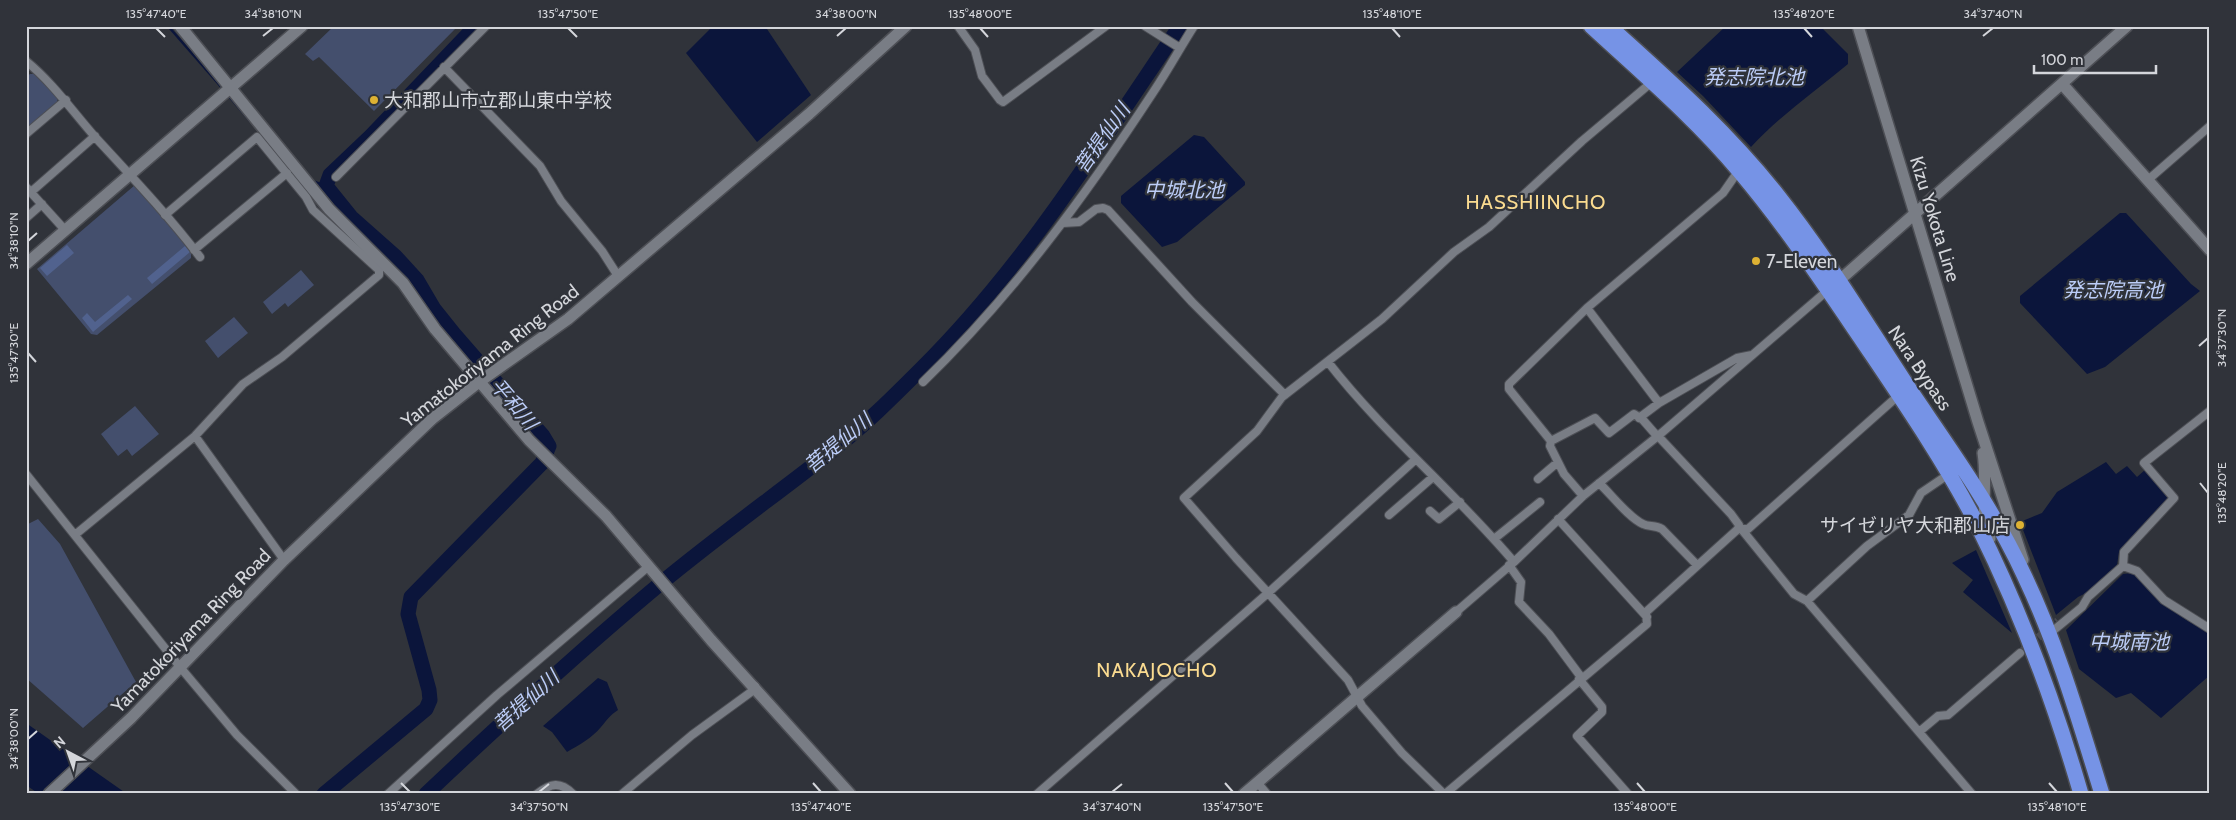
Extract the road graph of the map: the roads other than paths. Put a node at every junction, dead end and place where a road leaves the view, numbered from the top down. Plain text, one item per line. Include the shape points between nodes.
1 (180, 26) edge
2 (302, 26) edge
3 (486, 26) edge
4 (906, 26) edge
5 (958, 26) edge
6 (1106, 26) edge
7 (1194, 26) edge
8 (1591, 26) edge
9 (1609, 26) edge
10 (1858, 26) edge
11 (2127, 26) edge
12 (1147, 28) edge
13 (1178, 48) junction
14 (26, 61) edge
15 (34, 67) junction
16 (444, 68) junction
17 (26, 74) edge
18 (1652, 82) junction
19 (2063, 85) junction
20 (231, 88) junction
21 (66, 100) junction
22 (2210, 126) edge
23 (26, 134) edge
24 (95, 136) junction
25 (1739, 170) junction
26 (292, 172) junction
27 (131, 174) junction
28 (336, 177) dead end
29 (2149, 179) junction
30 (28, 190) edge
31 (42, 204) junction
32 (1915, 214) junction
33 (166, 215) junction
34 (26, 218) edge
35 (1063, 223) junction
36 (65, 230) junction
37 (194, 250) junction
38 (2210, 250) edge
39 (200, 257) dead end
40 (26, 264) edge
41 (618, 276) junction
42 (1833, 286) junction
43 (1587, 308) junction
44 (1753, 355) junction
45 (1328, 362) junction
46 (487, 376) junction
47 (923, 382) dead end
48 (1285, 395) junction
49 (1899, 395) junction
50 (1659, 403) junction
51 (2210, 411) edge
52 (1639, 418) junction
53 (1978, 422) junction
54 (195, 436) junction
55 (1658, 436) junction
56 (1551, 441) junction
57 (1416, 459) junction
58 (1558, 462) junction
59 (26, 474) edge
60 (1949, 474) junction
61 (1432, 477) junction
62 (1538, 479) dead end
63 (1599, 483) junction
64 (1583, 496) junction
65 (1982, 499) junction
66 (1460, 502) junction
67 (1540, 502) dead end
68 (1430, 511) dead end
69 (1389, 515) dead end
70 (1558, 519) junction
71 (1740, 530) junction
72 (76, 534) junction
73 (1494, 539) junction
74 (284, 560) junction
75 (1511, 563) junction
76 (1697, 565) junction
77 (2123, 566) junction
78 (650, 567) junction
79 (2025, 577) junction
80 (2006, 586) junction
81 (1268, 593) junction
82 (2088, 597) junction
83 (1807, 601) junction
84 (1456, 612) joint
85 (1647, 618) junction
86 (2058, 621) tunnel mouth
87 (2210, 629) edge
88 (2049, 634) junction
89 (2020, 653) tunnel mouth
90 (180, 667) junction
91 (1580, 678) junction
92 (755, 686) junction
93 (1356, 695) junction
94 (1919, 732) junction
95 (1257, 782) junction
96 (1446, 793) edge
97 (49, 794) edge
98 (296, 794) edge
99 (388, 794) edge
100 (537, 794) edge
101 (573, 794) edge
102 (622, 794) edge
103 (850, 794) edge
104 (1037, 794) edge
105 (1244, 794) edge
106 (1268, 794) edge
107 (1628, 794) edge
108 (1972, 794) edge
109 (2081, 794) edge
110 (2102, 794) edge

1 - 20 street
2 - 20 street
3 - 16 street
4 - 41 street, Yamatokoriyama Ring Road via 809,114
5 - 6 street via 975,50 982,76 1004,102
7 - 13 street
8 - 18 highway, Nara Bypass
9 - 42 highway, Nara Bypass via 1684,93 1748,161 1780,199
10 - 32 street, Kizu Yokota Line
11 - 19 street
12 - 13 street
13 - 35 street via 1133,124
14 - 15 street
15 - 17 street
15 - 21 street
16 - 28 street
16 - 41 street via 540,166 561,201
18 - 25 highway, Nara Bypass
18 - 45 street via 1488,227 1454,252 1382,319
19 - 29 street
19 - 32 street
20 - 26 street
20 - 27 street
21 - 23 street
21 - 24 street
22 - 29 street
24 - 27 street
24 - 30 street
25 - 42 highway, Nara Bypass
25 - 43 street via 1723,193
26 - 33 street via 257,137
26 - 37 street
26 - 46 street via 308,184 343,225 403,283 430,322
26 - 54 street via 313,210 379,270 379,275 282,357 243,384
27 - 33 street
27 - 36 street
29 - 38 street
30 - 31 street
31 - 34 street
31 - 36 street
32 - 42 street
32 - 53 street, Kizu Yokota Line
33 - 37 street
35 - 47 street via 986,319
35 - 48 street via 1079,222 1096,209 1108,210 1192,302
36 - 40 street
37 - 39 street
41 - 46 street, Yamatokoriyama Ring Road via 552,332
42 - 44 street
42 - 49 highway, Nara Bypass
42 - 65 highway, Nara Bypass
43 - 50 street
43 - 56 street via 1509,384 1509,389
44 - 50 street via 1737,358
44 - 55 street
45 - 48 street
45 - 57 street via 1365,407
46 - 74 street, Yamatokoriyama Ring Road via 432,419
46 - 78 street via 529,440 606,516
48 - 81 street via 1257,431 1184,498
49 - 60 highway, Nara Bypass
49 - 71 street via 1748,529
50 - 52 street
51 - 77 street via 2144,464 2174,498 2124,552
52 - 55 street
52 - 56 street via 1634,414 1608,433 1595,418
53 - 65 street, Kizu Yokota Line via 1985,466
53 - 79 street, Kizu Yokota Line via 2025,567
54 - 72 street
54 - 74 street
55 - 63 street
55 - 71 street via 1731,514
56 - 58 street via 1550,446
57 - 61 street
57 - 81 street
58 - 62 street
58 - 64 street
59 - 72 street
60 - 80 highway, Nara Bypass
60 - 83 street via 1921,494 1909,515 1867,546
61 - 66 street
61 - 69 street
63 - 64 street
63 - 76 street via 1644,525 1656,525 1662,529
64 - 70 street
65 - 79 highway, Nara Bypass
65 - 80 street, Kizu Yokota Line via 1984,519
66 - 68 street via 1439,519
66 - 73 street
67 - 73 street
70 - 75 street
70 - 85 street
71 - 76 street
71 - 83 street via 1794,594
72 - 90 street
73 - 75 street
74 - 90 street, Yamatokoriyama Ring Road
75 - 84 street
75 - 91 street via 1521,582 1519,602 1549,634
76 - 85 street via 1646,612
77 - 82 street
77 - 87 street via 2138,571 2164,600
78 - 92 street via 711,640
78 - 99 street via 497,695
79 - 88 highway, Nara Bypass
80 - 109 highway, Nara Bypass via 2042,672
81 - 93 street via 1348,680
81 - 104 street
82 - 86 street
82 - 88 street via 2082,607
83 - 94 street
84 - 93 street
85 - 91 street via 1647,624
88 - 110 highway, Nara Bypass
89 - 94 street via 1948,715 1938,716
90 - 97 street, Yamatokoriyama Ring Road
90 - 98 street via 237,734
91 - 96 street
91 - 107 street via 1602,707 1602,712 1577,736
92 - 102 street
92 - 103 street
93 - 95 street
93 - 96 street via 1402,753
94 - 108 street
95 - 105 street
95 - 106 street
100 - 101 street via 548,785 556,784 565,786

